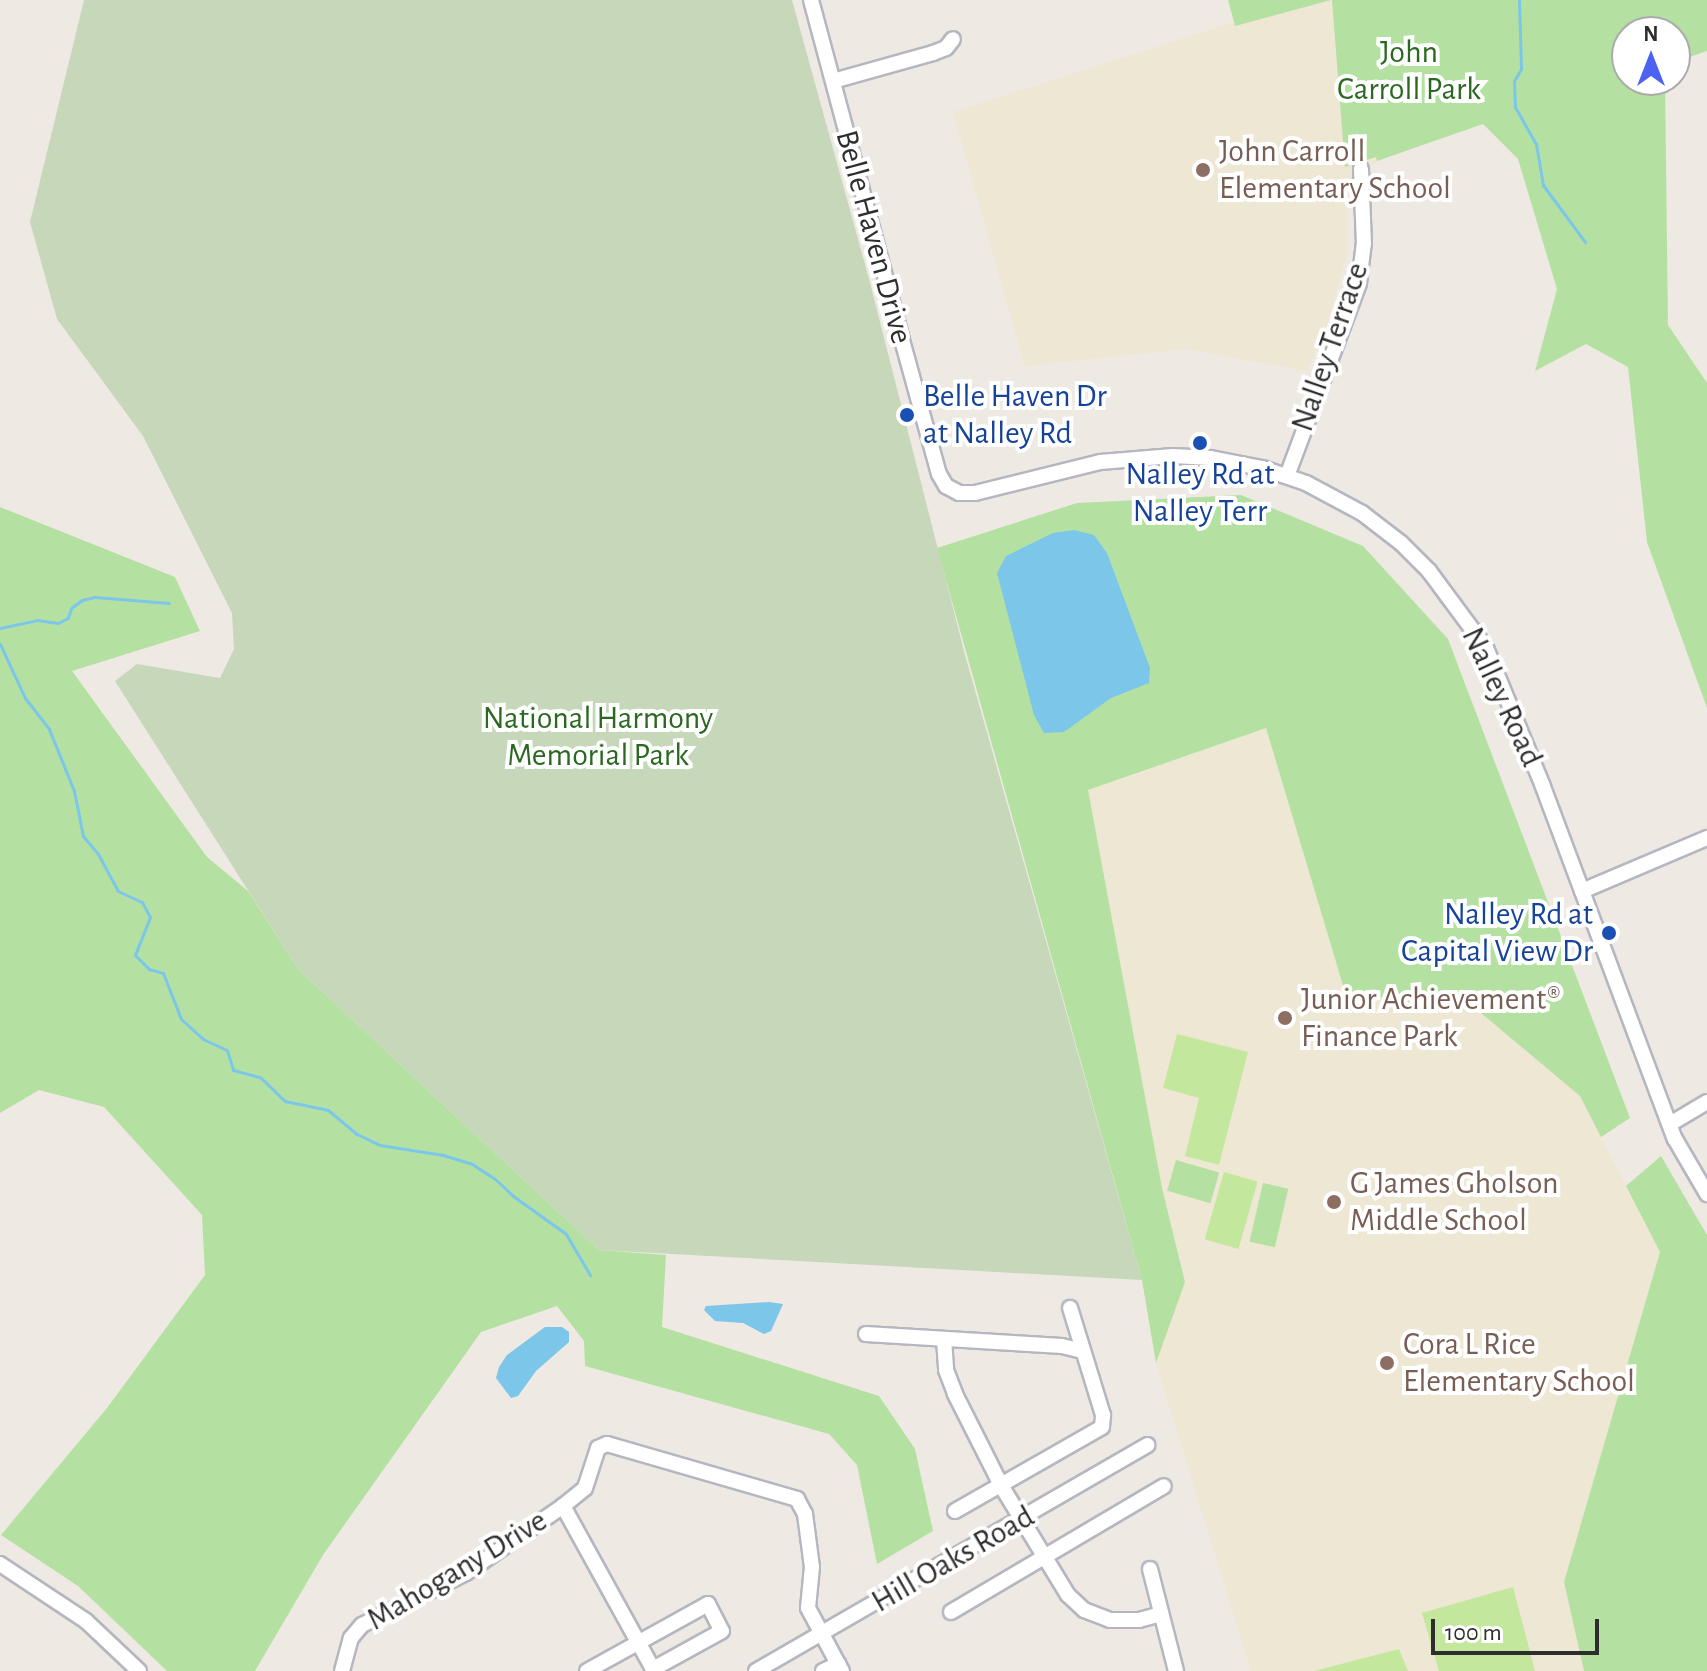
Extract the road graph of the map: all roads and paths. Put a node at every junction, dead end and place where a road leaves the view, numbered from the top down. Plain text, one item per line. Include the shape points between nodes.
1 (811, 0) edge
2 (953, 39) dead end
3 (833, 81) junction
4 (1361, 169) dead end
5 (939, 474) joint
6 (1287, 476) junction
7 (1707, 838) edge
8 (1582, 891) junction
9 (1707, 1102) edge
10 (1670, 1124) junction
11 (1707, 1194) edge
12 (1070, 1308) dead end
13 (866, 1334) dead end
14 (944, 1339) junction
15 (1082, 1351) junction
16 (1148, 1445) dead end
17 (1164, 1486) dead end
18 (1002, 1487) junction
19 (563, 1506) junction
20 (955, 1511) dead end
21 (1022, 1520) junction
22 (1046, 1558) junction
23 (0, 1564) edge
24 (1150, 1569) dead end
25 (951, 1612) dead end
26 (1161, 1614) junction
27 (821, 1634) junction
28 (639, 1643) junction
29 (840, 1667) edge
30 (653, 1670) edge
31 (139, 1671) edge
32 (342, 1671) edge
33 (587, 1671) edge
34 (756, 1671) edge
35 (823, 1671) edge
36 (1176, 1671) edge

1 - 3 street, Belle Haven Drive
2 - 3 street via 933,53
3 - 5 street, Belle Haven Drive
4 - 6 street, Nalley Terrace via 1364,244 1359,283
5 - 6 street, Nalley Road via 950,489 967,493 1136,458 1211,458
6 - 8 street, Nalley Road via 1382,526 1458,606 1486,648
7 - 8 street
8 - 10 street, Nalley Road
9 - 10 street
10 - 11 street, Nalley Road
12 - 15 street
13 - 14 street
14 - 15 street
14 - 18 street via 949,1379
15 - 18 street via 1103,1415 1102,1427
16 - 21 street, Hill Oaks Road
17 - 22 street
18 - 20 street
18 - 21 street
19 - 27 street, Mahogany Drive via 585,1488 598,1448 607,1444 788,1494 805,1514 812,1567 808,1608
19 - 28 street
19 - 32 street, Mahogany Drive via 466,1573 371,1617 351,1638
21 - 22 street
21 - 27 street, Hill Oaks Road
22 - 25 street
22 - 26 street via 1068,1595 1091,1614 1127,1621
23 - 31 street via 86,1621
24 - 26 street
26 - 36 street
27 - 29 street, Mahogany Drive
27 - 34 street, Hill Oaks Road
28 - 30 street
28 - 30 street via 708,1604 722,1631
28 - 33 street
29 - 35 street

